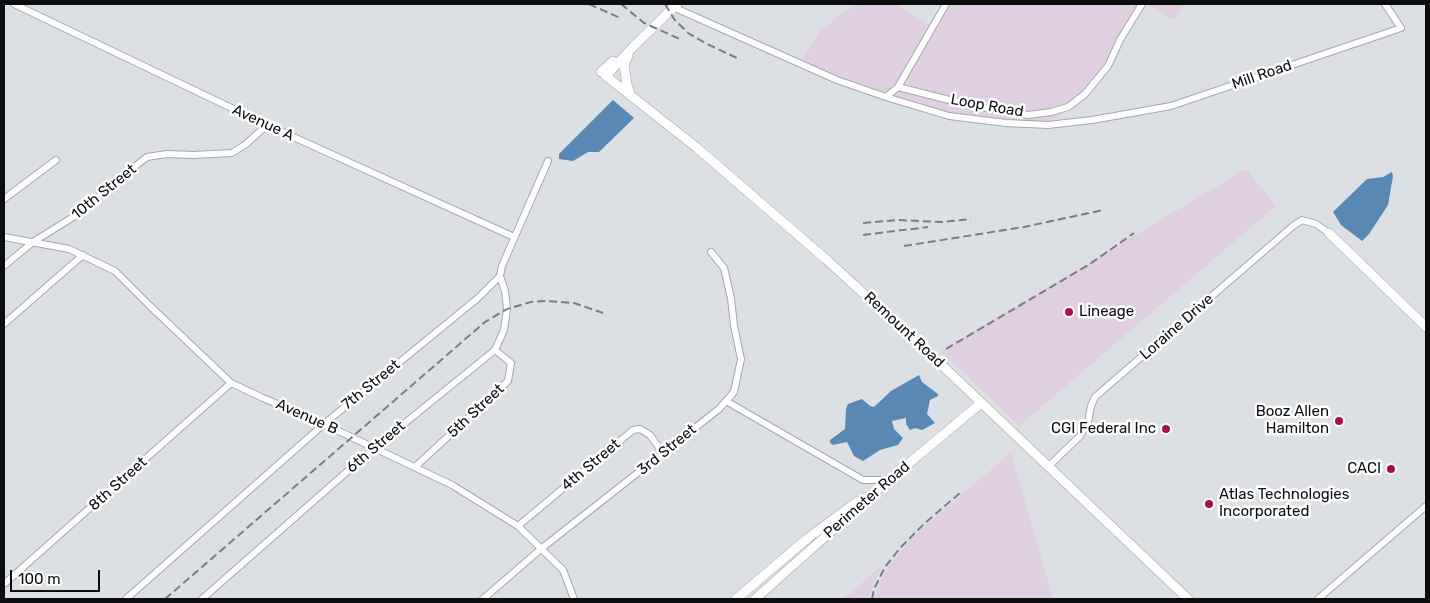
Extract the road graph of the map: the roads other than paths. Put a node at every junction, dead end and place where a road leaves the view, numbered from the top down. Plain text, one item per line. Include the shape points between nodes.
1 (14, 4) edge
2 (946, 4) edge
3 (1142, 4) edge
4 (1385, 4) edge
5 (675, 6) edge
6 (632, 48) junction
7 (898, 87) junction
8 (631, 97) junction
9 (886, 97) junction
10 (267, 125) junction
11 (56, 160) dead end
12 (548, 161) dead end
13 (4, 200) edge
14 (1329, 233) joint
15 (4, 237) edge
16 (514, 237) junction
17 (32, 242) junction
18 (711, 252) dead end
19 (83, 255) junction
20 (4, 266) edge
21 (500, 276) junction
22 (4, 324) edge
23 (1426, 328) edge
24 (495, 350) junction
25 (231, 383) junction
26 (726, 401) junction
27 (981, 403) junction
28 (324, 424) junction
29 (374, 448) junction
30 (664, 452) junction
31 (415, 467) junction
32 (1048, 467) junction
33 (885, 483) junction
34 (1426, 506) edge
35 (518, 526) junction
36 (542, 548) junction
37 (769, 572) junction
38 (777, 580) junction
39 (4, 584) edge
40 (126, 599) edge
41 (202, 599) edge
42 (483, 599) edge
43 (574, 599) edge
44 (736, 599) edge
45 (755, 599) edge
46 (1188, 599) edge
47 (1318, 599) edge

1 - 10 street, Avenue A
2 - 7 street
3 - 7 street, Loop Road via 1108,66 1085,94 1068,107 1028,114 969,105
4 - 9 street, Mill Road via 1401,28 1171,106 1092,120 1006,123 949,116
5 - 6 main road
5 - 9 street via 837,80
6 - 8 main road via 624,64
6 - 8 main road, Remount Road via 603,74
7 - 9 street
8 - 27 main road, Remount Road via 696,147 828,261
10 - 16 street, Avenue A
10 - 17 street, 10th Street via 232,153 148,157 78,214
11 - 13 street
12 - 16 street, 7th Street
14 - 23 main road
14 - 32 street, Loraine Drive via 1302,220 1294,226 1095,397 1080,436
15 - 17 street, Avenue B
16 - 21 street, 7th Street
17 - 19 street, Avenue B
17 - 20 street, 10th Street
18 - 26 street, 3rd Street via 724,268 741,358 734,392
19 - 22 street
19 - 25 street, Avenue B via 115,272
21 - 24 street, 6th Street via 507,309 504,330
21 - 28 street, 7th Street via 478,298
24 - 29 street, 6th Street
24 - 31 street, 5th Street via 511,362 508,380
25 - 28 street, Avenue B
25 - 39 street, 8th Street
26 - 30 street, 3rd Street
26 - 33 street via 863,480
27 - 32 main road, Remount Road
27 - 33 main road, Perimeter Road
28 - 29 street, Avenue B
28 - 40 street, 7th Street
29 - 31 street, Avenue B
29 - 41 street, 6th Street
30 - 35 street, 4th Street via 650,436 640,429 633,430
30 - 36 street, 3rd Street
31 - 35 street, Avenue B via 452,485
32 - 46 main road, Remount Road
33 - 37 main road via 833,519
33 - 38 main road, Perimeter Road
34 - 47 street
35 - 36 street, Avenue B
36 - 42 street, 3rd Street
36 - 43 street, Avenue B via 563,570
37 - 38 main road
37 - 44 main road
38 - 45 main road, Perimeter Road

